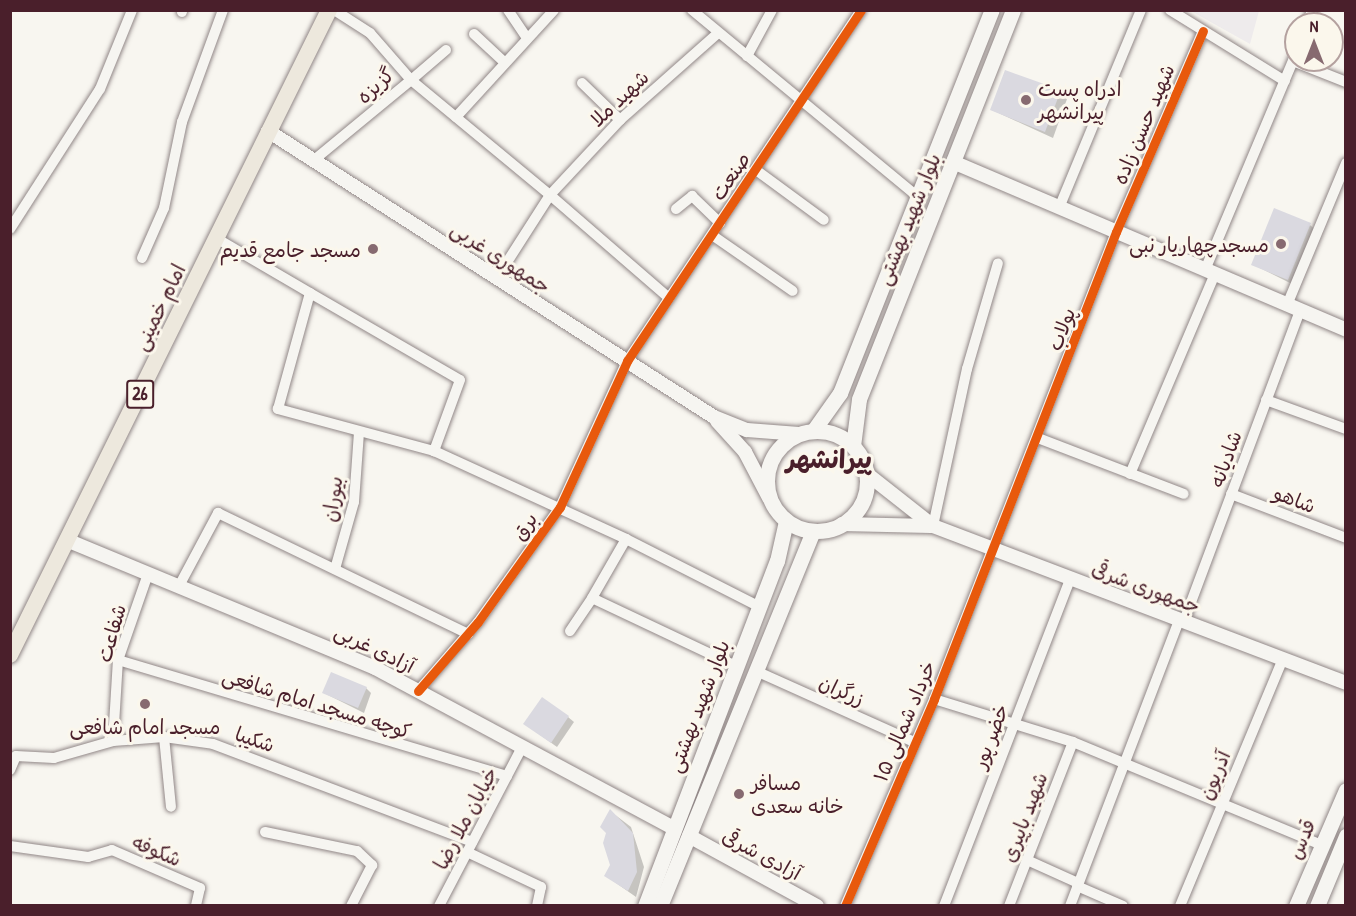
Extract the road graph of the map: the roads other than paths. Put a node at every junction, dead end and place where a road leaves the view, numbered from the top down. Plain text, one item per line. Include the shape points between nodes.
1 (132, 10) edge
2 (223, 10) edge
3 (329, 10) edge
4 (334, 10) edge
5 (508, 10) edge
6 (554, 10) edge
7 (692, 10) edge
8 (772, 10) edge
9 (861, 10) edge
10 (992, 10) edge
11 (1013, 10) edge
12 (1141, 10) edge
13 (1170, 10) edge
14 (1203, 31) junction
15 (718, 33) junction
16 (474, 34) dead end
17 (526, 37) junction
18 (446, 50) dead end
19 (747, 56) junction
20 (504, 62) junction
21 (1289, 72) edge
22 (1326, 72) edge
23 (411, 80) junction
24 (1285, 81) junction
25 (1346, 82) edge
26 (582, 83) dead end
27 (803, 100) junction
28 (456, 117) junction
29 (620, 120) junction
30 (268, 131) junction
31 (314, 160) junction
32 (953, 162) junction
33 (1346, 163) edge
34 (756, 170) junction
35 (1340, 191) edge
36 (549, 195) junction
37 (918, 197) junction
38 (1059, 208) junction
39 (676, 209) dead end
40 (824, 219) dead end
41 (720, 223) junction
42 (10, 229) edge
43 (1116, 232) junction
44 (712, 235) junction
45 (216, 238) junction
46 (142, 258) dead end
47 (998, 263) dead end
48 (1210, 272) junction
49 (497, 278) junction
50 (793, 291) dead end
51 (310, 293) junction
52 (669, 298) junction
53 (1294, 307) junction
54 (1346, 330) edge
55 (627, 361) junction
56 (1266, 400) junction
57 (714, 417) junction
58 (1346, 429) edge
59 (359, 432) junction
60 (806, 433) junction
61 (1038, 438) junction
62 (853, 446) junction
63 (434, 451) junction
64 (866, 473) junction
65 (1130, 474) junction
66 (1184, 494) dead end
67 (1231, 494) junction
68 (769, 498) junction
69 (560, 507) junction
70 (786, 521) junction
71 (842, 524) junction
72 (933, 526) junction
73 (813, 531) junction
74 (1346, 538) edge
75 (626, 539) junction
76 (69, 541) junction
77 (994, 549) junction
78 (335, 569) junction
79 (148, 574) junction
80 (1070, 579) junction
81 (179, 586) junction
82 (592, 598) junction
83 (758, 606) junction
84 (1182, 620) junction
85 (570, 631) dead end
86 (468, 634) junction
87 (10, 655) edge
88 (1283, 659) junction
89 (118, 660) junction
90 (738, 667) junction
91 (756, 671) junction
92 (1346, 683) edge
93 (418, 691) junction
94 (934, 699) junction
95 (1014, 725) junction
96 (164, 737) junction
97 (113, 741) junction
98 (914, 742) junction
99 (1073, 742) junction
100 (522, 747) junction
101 (1124, 763) junction
102 (10, 770) edge
103 (507, 776) junction
104 (1346, 790) edge
105 (1222, 803) junction
106 (171, 807) dead end
107 (674, 828) junction
108 (265, 832) dead end
109 (689, 836) junction
110 (1346, 836) edge
111 (1322, 845) junction
112 (10, 846) edge
113 (470, 847) junction
114 (1027, 860) junction
115 (1340, 862) edge
116 (1078, 885) junction
117 (196, 906) edge
118 (351, 906) edge
119 (439, 906) edge
120 (537, 906) edge
121 (645, 906) edge
122 (660, 906) edge
123 (817, 906) edge
124 (845, 906) edge
125 (944, 906) edge
126 (1009, 906) edge
127 (1070, 906) edge
128 (1123, 906) edge
129 (1180, 906) edge
130 (1296, 906) edge
131 (1317, 906) edge

1 - 42 street via 100,89
2 - 46 street via 182,122 164,208
3 - 30 main road, امام خمینی / 26
4 - 23 street, گزیزه via 370,33
5 - 17 street
6 - 17 street
7 - 15 street
8 - 19 street
9 - 27 street, صنعت
10 - 37 main road, بلوار شهید بهشتی
11 - 32 main road, بلوار شهید بهشتی
12 - 38 street
13 - 14 street
14 - 24 street
14 - 43 street, شهید حسن زاده
15 - 19 street
15 - 29 street, شهید ملا
16 - 20 street
17 - 20 street
18 - 23 street
19 - 27 street
20 - 28 street
21 - 24 street
22 - 25 street
23 - 28 street
23 - 31 street, گزیزه
24 - 48 street
26 - 29 street
27 - 34 street, صنعت
27 - 37 street
28 - 36 street
29 - 36 street, شهید ملا
30 - 31 street, جمهوری غربی
30 - 45 main road, امام خمینی / 26
31 - 49 street, جمهوری غربی
32 - 38 street
32 - 62 main road, بلوار شهید بهشتی via 858,399
33 - 35 street, شادیانه
34 - 40 street
34 - 41 street, صنعت
35 - 53 street, شادیانه
36 - 49 street, شهید ملا
36 - 52 street
37 - 60 main road, بلوار شهید بهشتی via 840,393
38 - 43 street
39 - 41 street via 692,196
41 - 44 street, صنعت
43 - 48 street
43 - 61 street, پولاب
44 - 50 street
44 - 52 street, صنعت
45 - 51 street
45 - 76 main road, امام خمینی / 26
47 - 72 street via 967,369
48 - 53 street
48 - 65 street
49 - 55 street, جمهوری غربی
51 - 59 street via 278,409
51 - 63 street via 460,380
52 - 55 street, صنعت
53 - 54 street
53 - 56 street, شادیانه
55 - 57 street, جمهوری غربی
55 - 69 street, برق
56 - 58 street
56 - 67 street, شادیانه
57 - 60 street via 747,430
57 - 68 street via 745,452
59 - 63 street
59 - 78 street, بیوران via 354,502
60 - 62 main road via 828,432
60 - 68 main road via 771,460
61 - 65 street
61 - 77 street, پولاب
62 - 64 main road
63 - 69 street
64 - 71 main road via 862,503
64 - 72 street
65 - 66 street
67 - 74 street, شاهو
67 - 84 street, شادیانه
68 - 70 main road
69 - 75 street
69 - 86 street, برق
70 - 73 main road
70 - 83 main road, بلوار شهید بهشتی
71 - 72 street
71 - 73 main road
72 - 77 street, جمهوری شرقی
73 - 91 main road, بلوار شهید بهشتی
75 - 82 street
75 - 83 street
76 - 79 street, آزادی غربی
76 - 87 main road, امام خمینی / 26
77 - 80 street, جمهوری شرقی
77 - 94 street, ۱۵ خرداد شمالی
78 - 81 street via 218,513
78 - 86 street
79 - 81 street, آزادی غربی
79 - 89 street, شفاعت
80 - 84 street, جمهوری شرقی
80 - 95 street, خضر پور
81 - 93 street, آزادی غربی via 288,628
82 - 85 street
82 - 90 street
83 - 90 main road, بلوار شهید بهشتی
84 - 88 street, جمهوری شرقی
84 - 101 street, شادیانه
86 - 93 street, برق
88 - 92 street, جمهوری شرقی
88 - 105 street, آذریون
89 - 97 street, شفاعت
89 - 103 street, کوچه مسجد امام شافعی
90 - 107 main road, بلوار شهید بهشتی
91 - 98 street, زرگران
91 - 109 main road, بلوار شهید بهشتی
93 - 100 street, آزادی غربی
94 - 95 street
94 - 98 street, ۱۵ خرداد شمالی
95 - 99 street
95 - 125 street, خضر پور
96 - 97 street, شکیبا
96 - 106 street
96 - 113 street, شکیبا via 213,744 295,772
97 - 102 street, شکیبا via 54,758 16,756
98 - 124 street, ۱۵ خرداد شمالی
99 - 101 street
99 - 114 street, شهید باپیری
100 - 103 street, خیابان ملا رضا
100 - 107 street, آزادی غربی
101 - 105 street
101 - 116 street, شادیانه
103 - 113 street, خیابان ملا رضا
104 - 111 main road, قدس
105 - 111 street
105 - 129 street, آذریون
107 - 121 main road, بلوار شهید بهشتی
108 - 118 street via 357,851 372,865
109 - 122 main road, بلوار شهید بهشتی
109 - 123 street, آزادی شرقی
110 - 115 main road, قدس
111 - 130 main road, قدس
112 - 117 street, شکوفه via 88,857 112,850 200,888
113 - 119 street, خیابان ملا رضا
113 - 120 street, شکیبا via 541,887
114 - 116 street
114 - 126 street, شهید باپیری
115 - 131 main road, قدس
116 - 127 street, شادیانه
116 - 128 street

